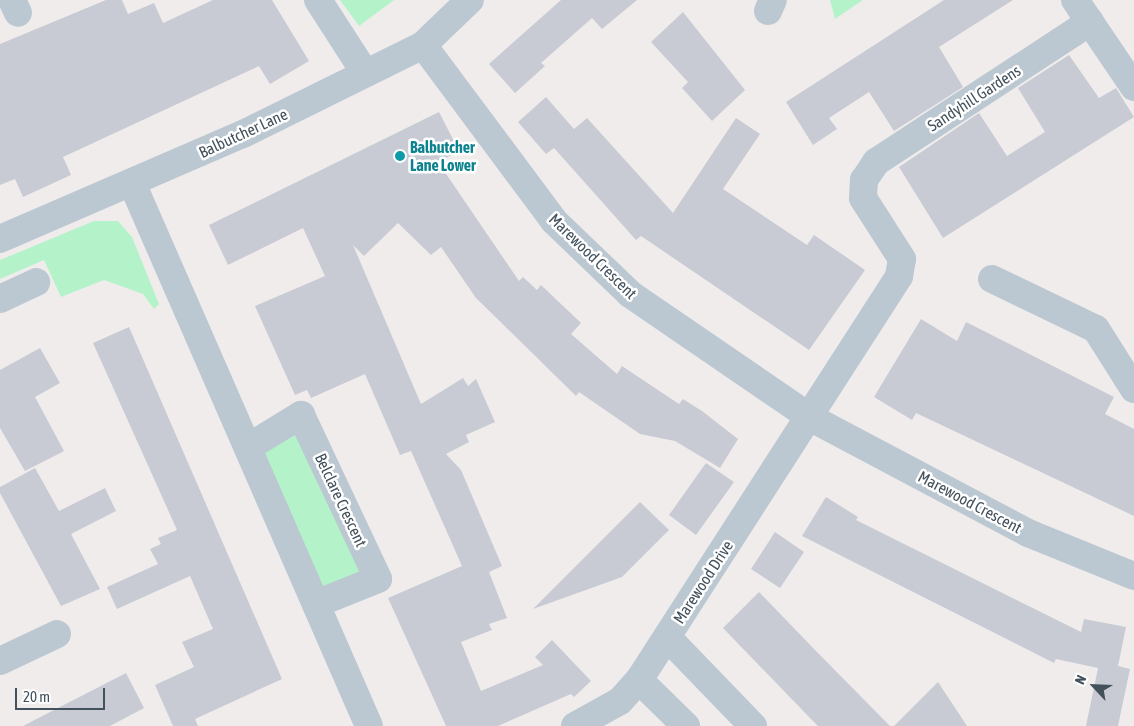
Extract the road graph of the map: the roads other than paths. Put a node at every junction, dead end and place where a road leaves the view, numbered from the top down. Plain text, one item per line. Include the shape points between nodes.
1 (318, 0) edge
2 (470, 0) edge
3 (1082, 11) edge
4 (423, 45) junction
5 (365, 73) junction
6 (1134, 87) edge
7 (132, 183) junction
8 (0, 239) edge
9 (992, 279) dead end
10 (36, 282) dead end
11 (0, 299) edge
12 (1134, 389) edge
13 (810, 418) junction
14 (250, 446) junction
15 (1134, 576) edge
16 (316, 604) junction
17 (57, 634) dead end
18 (667, 637) junction
19 (3, 652) edge
20 (639, 680) junction
21 (369, 726) edge
22 (575, 726) edge
23 (686, 726) edge
24 (753, 726) edge

1 - 5 street
2 - 4 street, Balbutcher Lane
3 - 6 street, Sandyhill Gardens
3 - 13 street, Sandyhill Gardens via 876,162 864,180 863,198 902,259 900,276
4 - 5 street, Balbutcher Lane
4 - 13 street, Marewood Crescent via 554,221 630,294
5 - 7 street, Balbutcher Lane
7 - 8 street, Balbutcher Lane
7 - 14 street
9 - 12 street via 1096,329
10 - 11 street
13 - 15 street, Marewood Crescent via 1028,533
13 - 18 street, Marewood Drive
14 - 16 street
14 - 16 street, Belclare Crescent via 301,414 378,579
16 - 21 street
17 - 19 street
18 - 20 street, Marewood Drive
18 - 24 street
20 - 22 street, Marewood Drive via 620,701
20 - 23 street

